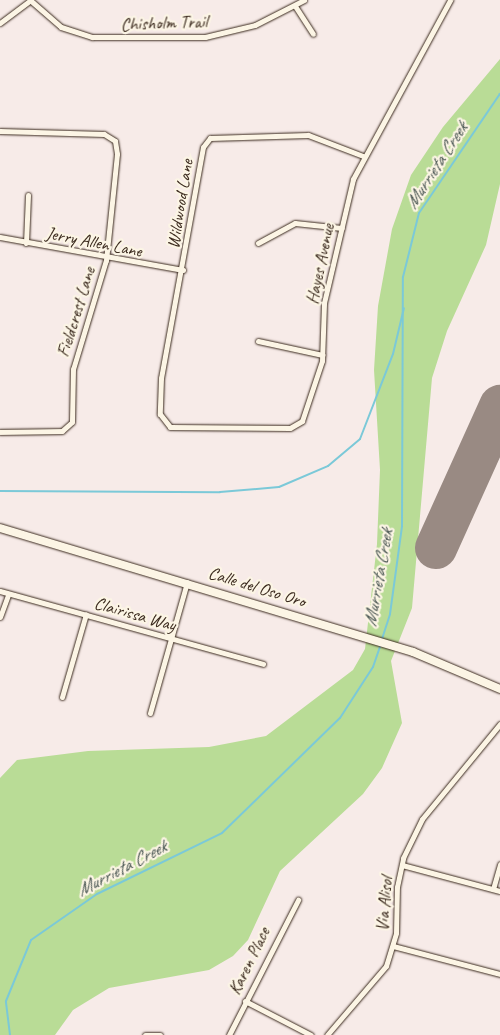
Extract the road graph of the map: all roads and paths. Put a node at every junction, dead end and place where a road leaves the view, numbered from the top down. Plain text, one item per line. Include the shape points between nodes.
1 (30, 0) edge
2 (304, 0) edge
3 (450, 0) edge
4 (295, 6) junction
5 (0, 23) edge
6 (313, 34) dead end
7 (0, 131) edge
8 (363, 156) junction
9 (28, 195) dead end
10 (342, 228) junction
11 (0, 237) edge
12 (26, 243) junction
13 (258, 243) dead end
14 (106, 260) junction
15 (183, 270) junction
16 (258, 341) dead end
17 (323, 355) junction
18 (170, 427) joint
19 (0, 432) edge
20 (0, 528) edge
21 (187, 582) junction
22 (0, 591) edge
23 (8, 595) junction
24 (86, 614) junction
25 (0, 617) edge
26 (172, 638) junction
27 (263, 664) dead end
28 (500, 690) edge
29 (62, 697) dead end
30 (150, 713) dead end
31 (500, 724) edge
32 (500, 864) edge
33 (402, 865) junction
34 (493, 889) junction
35 (500, 891) edge
36 (298, 900) dead end
37 (393, 946) junction
38 (500, 974) edge
39 (245, 1001) junction
40 (145, 1035) edge
41 (160, 1035) edge
42 (229, 1035) edge
43 (311, 1035) edge
44 (327, 1035) edge

1 - 4 street, Chisholm Trail via 61,27 111,38 231,32
1 - 5 street
2 - 4 street, Chisholm Trail
3 - 8 street, Hayes Avenue via 389,117
4 - 6 street
7 - 14 street, Fieldcrest Lane via 110,136 115,141 116,179
8 - 10 street, Hayes Avenue
8 - 15 street, Wildwood Lane via 308,134 210,138 203,148
9 - 12 street
10 - 13 street via 295,224
10 - 17 street, Hayes Avenue via 324,303
11 - 12 street, Jerry Allen Lane
12 - 14 street, Jerry Allen Lane
14 - 15 street, Jerry Allen Lane
14 - 19 street, Fieldcrest Lane via 73,369 69,428
15 - 18 street, Wildwood Lane via 160,385 160,414
16 - 17 street
17 - 18 street, Hayes Avenue via 308,407 297,426
20 - 21 main road, Calle del Oso Oro
21 - 26 street
21 - 28 main road, Calle del Oso Oro via 413,652
22 - 23 street, Clairissa Way
23 - 24 street, Clairissa Way
23 - 25 street
24 - 26 street, Clairissa Way
24 - 29 street
26 - 27 street, Clairissa Way
26 - 30 street
31 - 33 street, Via Alisol via 422,819
32 - 34 street
33 - 34 street
33 - 37 street, Via Alisol
34 - 35 street
36 - 39 street, Karen Place
37 - 38 street
37 - 44 street, Via Alisol via 378,979
39 - 42 street, Karen Place
39 - 43 street
40 - 41 street

